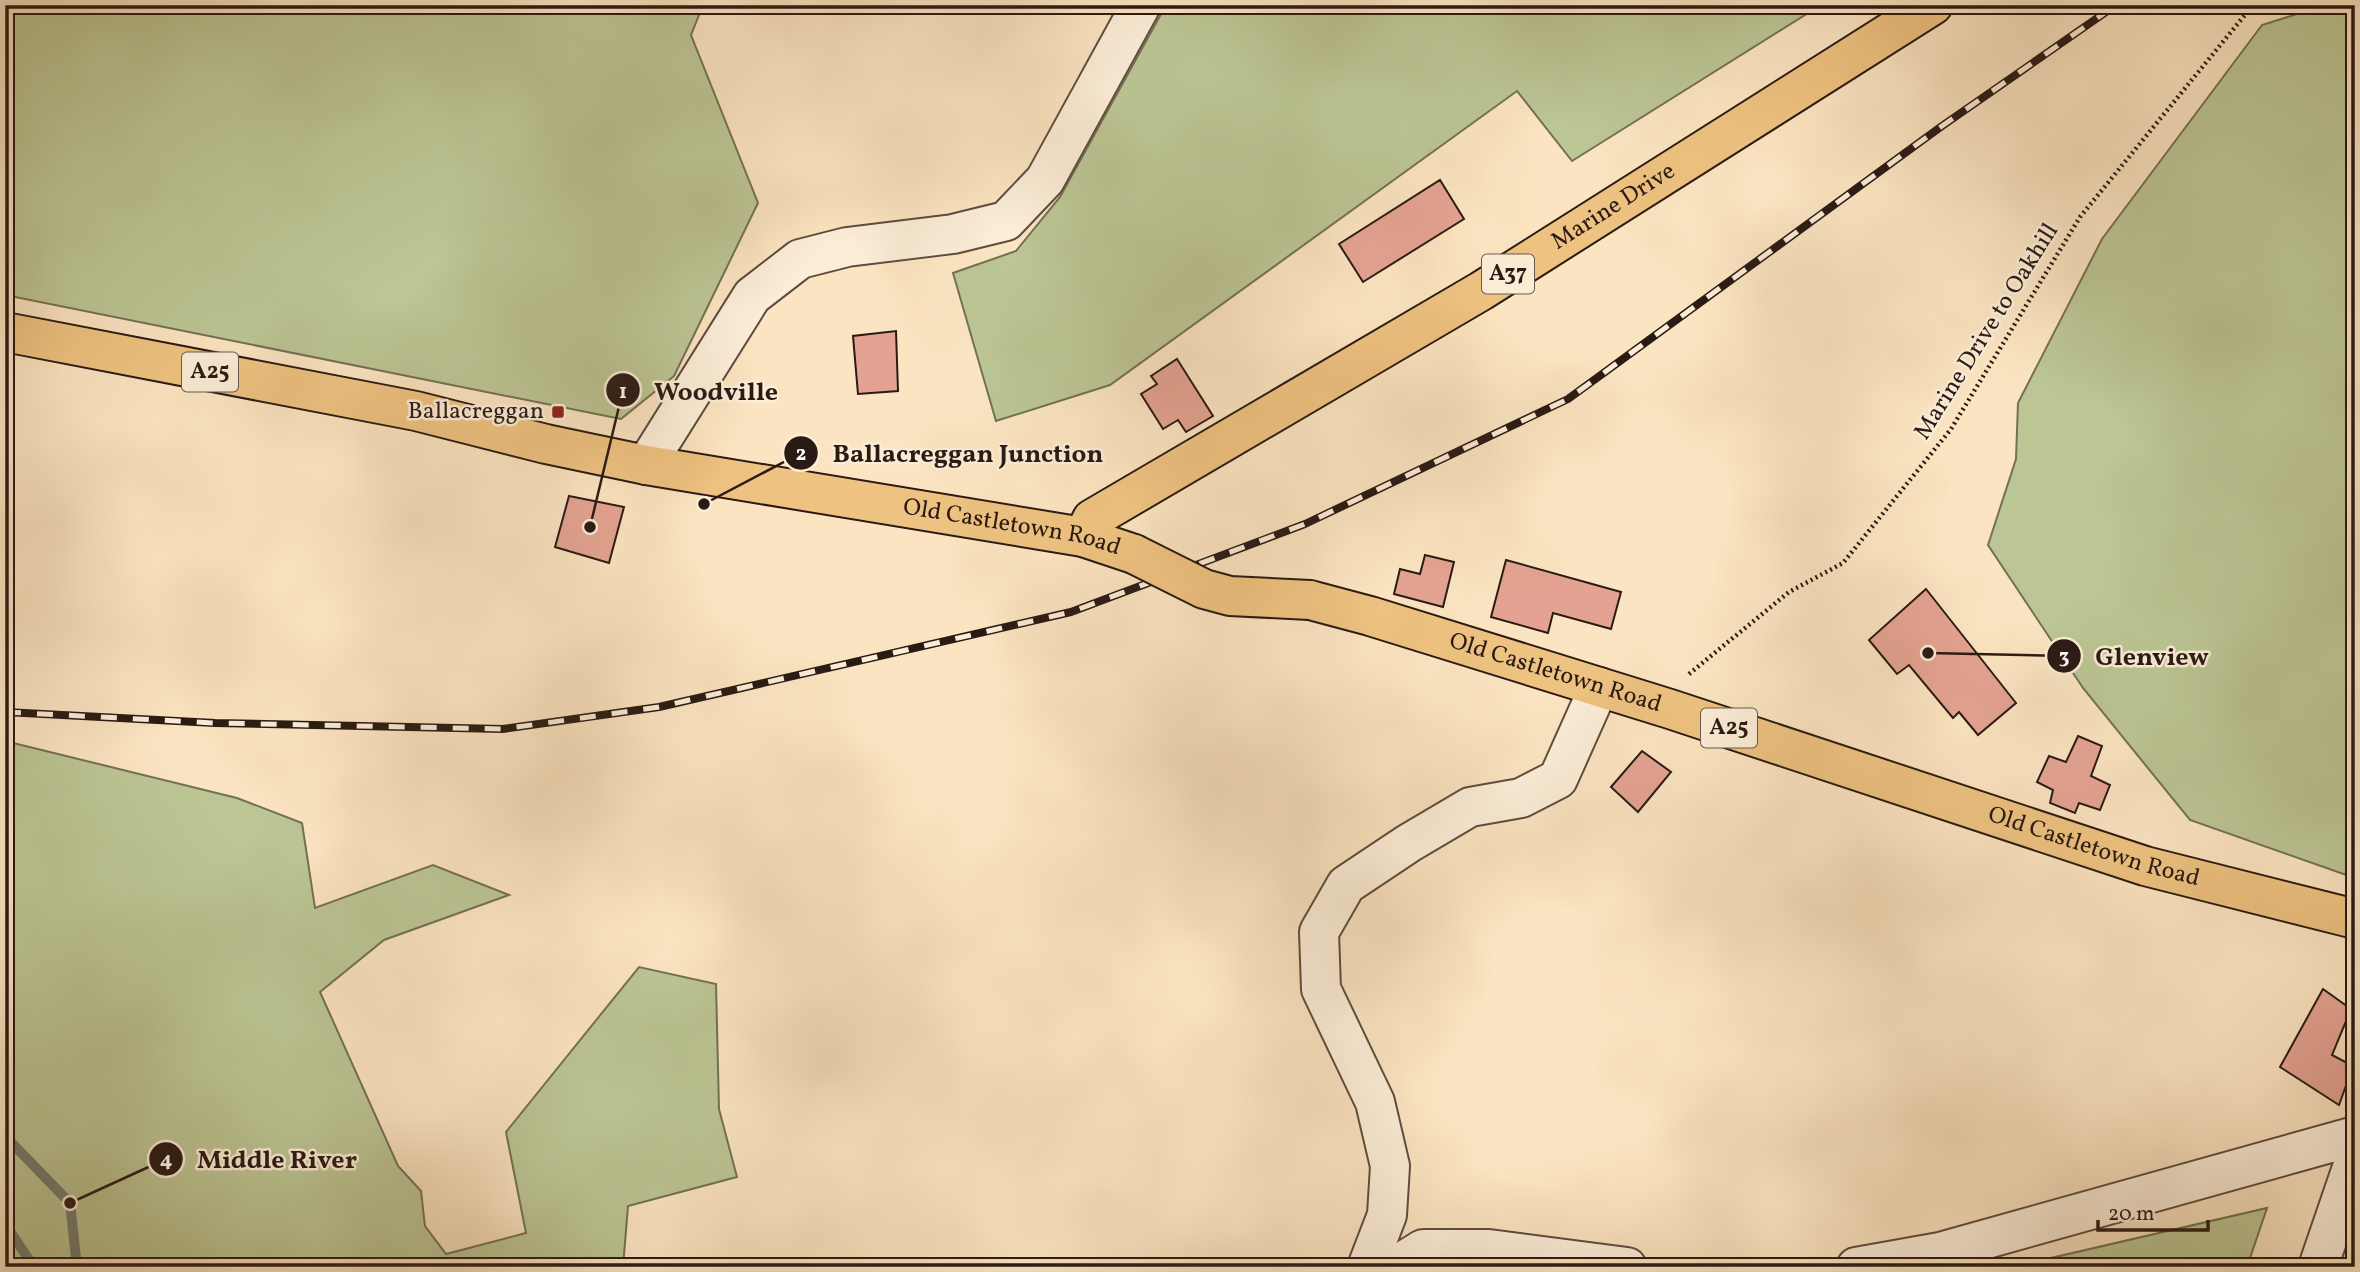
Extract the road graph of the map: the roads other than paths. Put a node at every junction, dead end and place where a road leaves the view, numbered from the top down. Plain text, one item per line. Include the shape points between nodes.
1 (1141, 5) edge
2 (1933, 5) edge
3 (5, 332) edge
4 (646, 465) junction
5 (1083, 537) junction
6 (1599, 687) junction
7 (2355, 919) edge
8 (2355, 1136) edge
9 (2355, 1158) edge
10 (1367, 1267) edge
11 (1394, 1267) edge
12 (1627, 1267) edge
13 (1856, 1267) edge
14 (2318, 1267) edge

1 - 4 lane via 1045,180 1006,221 800,259 752,296
2 - 5 main road, Marine Drive / A37 via 1481,291 1092,519
3 - 4 main road, Old Castletown Road / A25 via 416,411
4 - 5 main road, Old Castletown Road / A25
5 - 6 main road, Old Castletown Road / A25, bridge via 1134,554 1204,589 1230,596 1310,600
6 - 7 main road, Old Castletown Road / A25 via 2146,866
6 - 10 lane via 1558,779 1521,798 1471,807 1409,843 1346,885 1319,932 1321,989 1375,1102 1390,1166 1387,1215
8 - 13 lane via 1940,1252
9 - 14 lane
11 - 12 lane via 1423,1249 1489,1249

